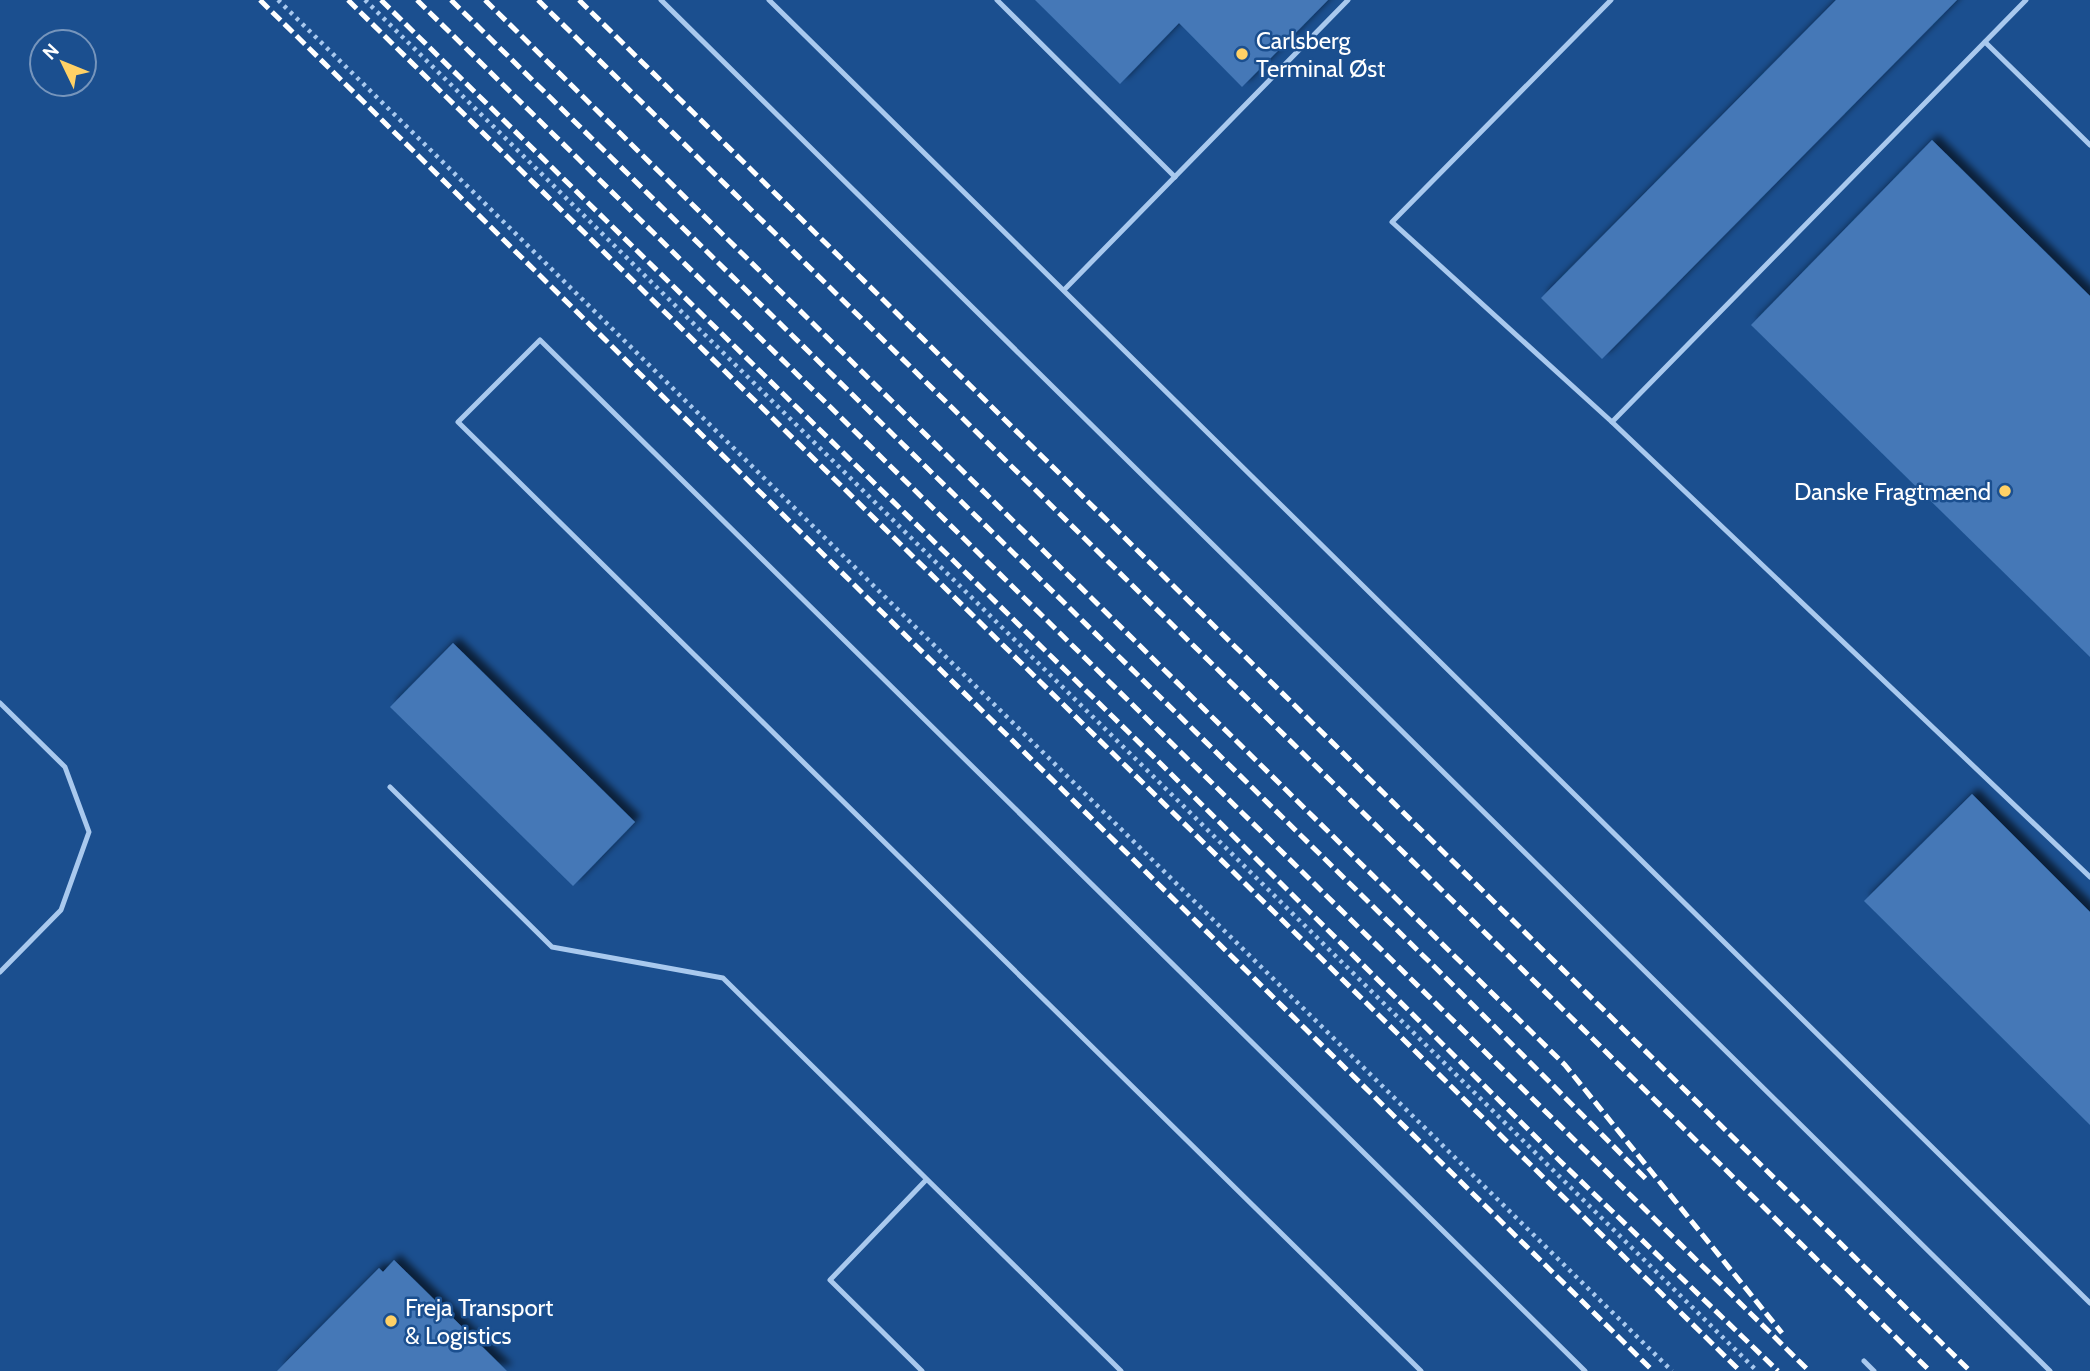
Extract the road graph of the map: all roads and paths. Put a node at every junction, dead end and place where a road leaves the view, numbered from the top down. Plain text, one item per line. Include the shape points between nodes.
1 (278, 0) edge
2 (365, 0) edge
3 (661, 0) edge
4 (769, 0) edge
5 (997, 0) edge
6 (1348, 0) edge
7 (1611, 0) edge
8 (2026, 0) edge
9 (1985, 42) junction
10 (2090, 145) edge
11 (1175, 177) junction
12 (1064, 290) junction
13 (1612, 422) junction
14 (0, 703) edge
15 (390, 787) dead end
16 (2090, 877) edge
17 (0, 972) edge
18 (926, 1180) junction
19 (2090, 1303) edge
20 (1864, 1361) dead end
21 (922, 1371) edge
22 (1121, 1371) edge
23 (1421, 1371) edge
24 (1585, 1371) edge
25 (1672, 1371) edge
26 (1757, 1371) edge
27 (1874, 1371) edge
28 (2050, 1371) edge

1 - 25 path
2 - 26 path
3 - 28 lane
4 - 12 lane
5 - 11 lane
6 - 11 lane
7 - 13 lane via 1392,222
8 - 9 lane
9 - 10 lane
9 - 13 lane
11 - 12 lane
12 - 19 lane
13 - 16 lane
14 - 17 lane via 65,767 89,832 61,910
15 - 18 lane via 552,947 723,978
18 - 21 lane via 830,1280
18 - 22 lane
20 - 27 lane
23 - 24 lane via 458,422 540,340

